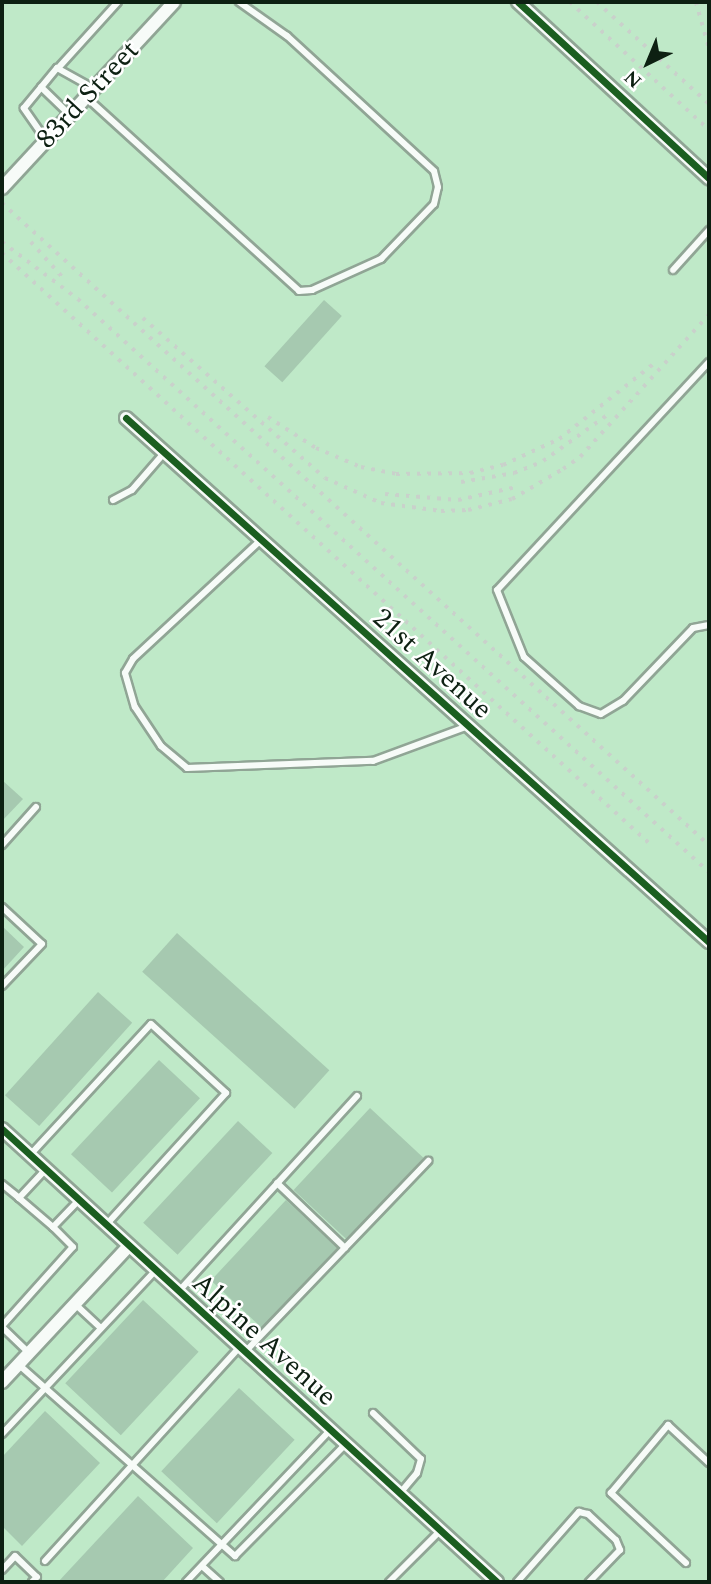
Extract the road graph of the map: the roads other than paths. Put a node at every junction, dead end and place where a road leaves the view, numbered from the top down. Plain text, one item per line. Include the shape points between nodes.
1 (118, 2) edge
2 (174, 2) edge
3 (239, 2) edge
4 (518, 2) edge
5 (60, 66) junction
6 (41, 87) junction
7 (90, 93) junction
8 (70, 115) junction
9 (46, 141) junction
10 (709, 178) edge
11 (2, 188) edge
12 (709, 230) edge
13 (673, 270) dead end
14 (709, 362) edge
15 (126, 418) dead end
16 (164, 452) junction
17 (113, 500) dead end
18 (262, 539) junction
19 (709, 625) edge
20 (468, 725) junction
21 (36, 807) dead end
22 (2, 845) edge
23 (2, 907) edge
24 (709, 942) edge
25 (2, 986) edge
26 (357, 1096) dead end
27 (2, 1129) edge
28 (30, 1155) junction
29 (428, 1161) dead end
30 (46, 1170) junction
31 (277, 1183) junction
32 (2, 1184) edge
33 (19, 1198) junction
34 (79, 1200) junction
35 (106, 1224) junction
36 (53, 1227) junction
37 (130, 1246) junction
38 (345, 1248) junction
39 (156, 1270) junction
40 (179, 1291) junction
41 (75, 1304) junction
42 (2, 1326) edge
43 (101, 1328) junction
44 (243, 1350) junction
45 (29, 1353) junction
46 (18, 1364) junction
47 (2, 1382) edge
48 (44, 1387) junction
49 (373, 1413) dead end
50 (331, 1429) junction
51 (2, 1434) edge
52 (346, 1444) junction
53 (709, 1463) edge
54 (132, 1465) junction
55 (400, 1493) junction
56 (441, 1531) junction
57 (222, 1544) junction
58 (45, 1561) dead end
59 (687, 1563) dead end
60 (202, 1566) junction
61 (2, 1570) edge
62 (32, 1582) edge
63 (187, 1582) edge
64 (220, 1582) edge
65 (389, 1582) edge
66 (497, 1582) edge
67 (517, 1582) edge
68 (589, 1582) edge

1 - 5 lane
2 - 7 street, 83rd Street
3 - 7 lane via 287,36 434,171 438,187 434,204 381,259 312,290 299,291
4 - 10 street
5 - 6 lane
5 - 7 lane
6 - 8 lane
6 - 9 lane via 24,108
7 - 8 street, 83rd Street
8 - 9 street, 83rd Street
9 - 11 street, 83rd Street
12 - 13 lane
14 - 19 lane via 497,590 524,657 579,705 601,713 623,701 693,628
15 - 16 street, 21st Avenue
16 - 17 lane via 132,490
16 - 18 street, 21st Avenue
18 - 20 street, 21st Avenue
18 - 20 lane via 133,659 125,673 135,707 161,746 187,768 373,761
20 - 24 street, 21st Avenue
21 - 22 lane
23 - 25 lane via 42,944
26 - 31 lane
27 - 28 street, Alpine Avenue
28 - 30 street, Alpine Avenue
28 - 35 lane via 151,1024 226,1093
29 - 38 lane
30 - 33 lane
30 - 34 street, Alpine Avenue
31 - 38 lane
31 - 40 lane
32 - 33 lane
33 - 36 lane
34 - 35 street, Alpine Avenue
34 - 36 lane
35 - 37 street, Alpine Avenue
36 - 42 lane via 74,1247
37 - 39 street, Alpine Avenue
37 - 41 street
38 - 44 lane
39 - 40 street, Alpine Avenue
39 - 43 lane
40 - 44 street, Alpine Avenue
41 - 43 lane
41 - 45 street
42 - 45 lane
43 - 48 lane
44 - 50 street, Alpine Avenue
44 - 54 lane
45 - 46 street
46 - 47 street
46 - 48 lane
48 - 51 lane
48 - 54 lane
49 - 55 lane via 421,1460 420,1469
50 - 52 street, Alpine Avenue
50 - 57 lane
52 - 55 street, Alpine Avenue
52 - 57 lane via 235,1556
53 - 59 lane via 668,1425 611,1493
54 - 57 lane
54 - 58 lane
55 - 56 street, Alpine Avenue
56 - 65 lane
56 - 66 street, Alpine Avenue
57 - 60 lane
60 - 63 lane
60 - 64 lane
61 - 62 lane via 15,1556 37,1577
67 - 68 lane via 579,1512 588,1514 616,1540 620,1550

